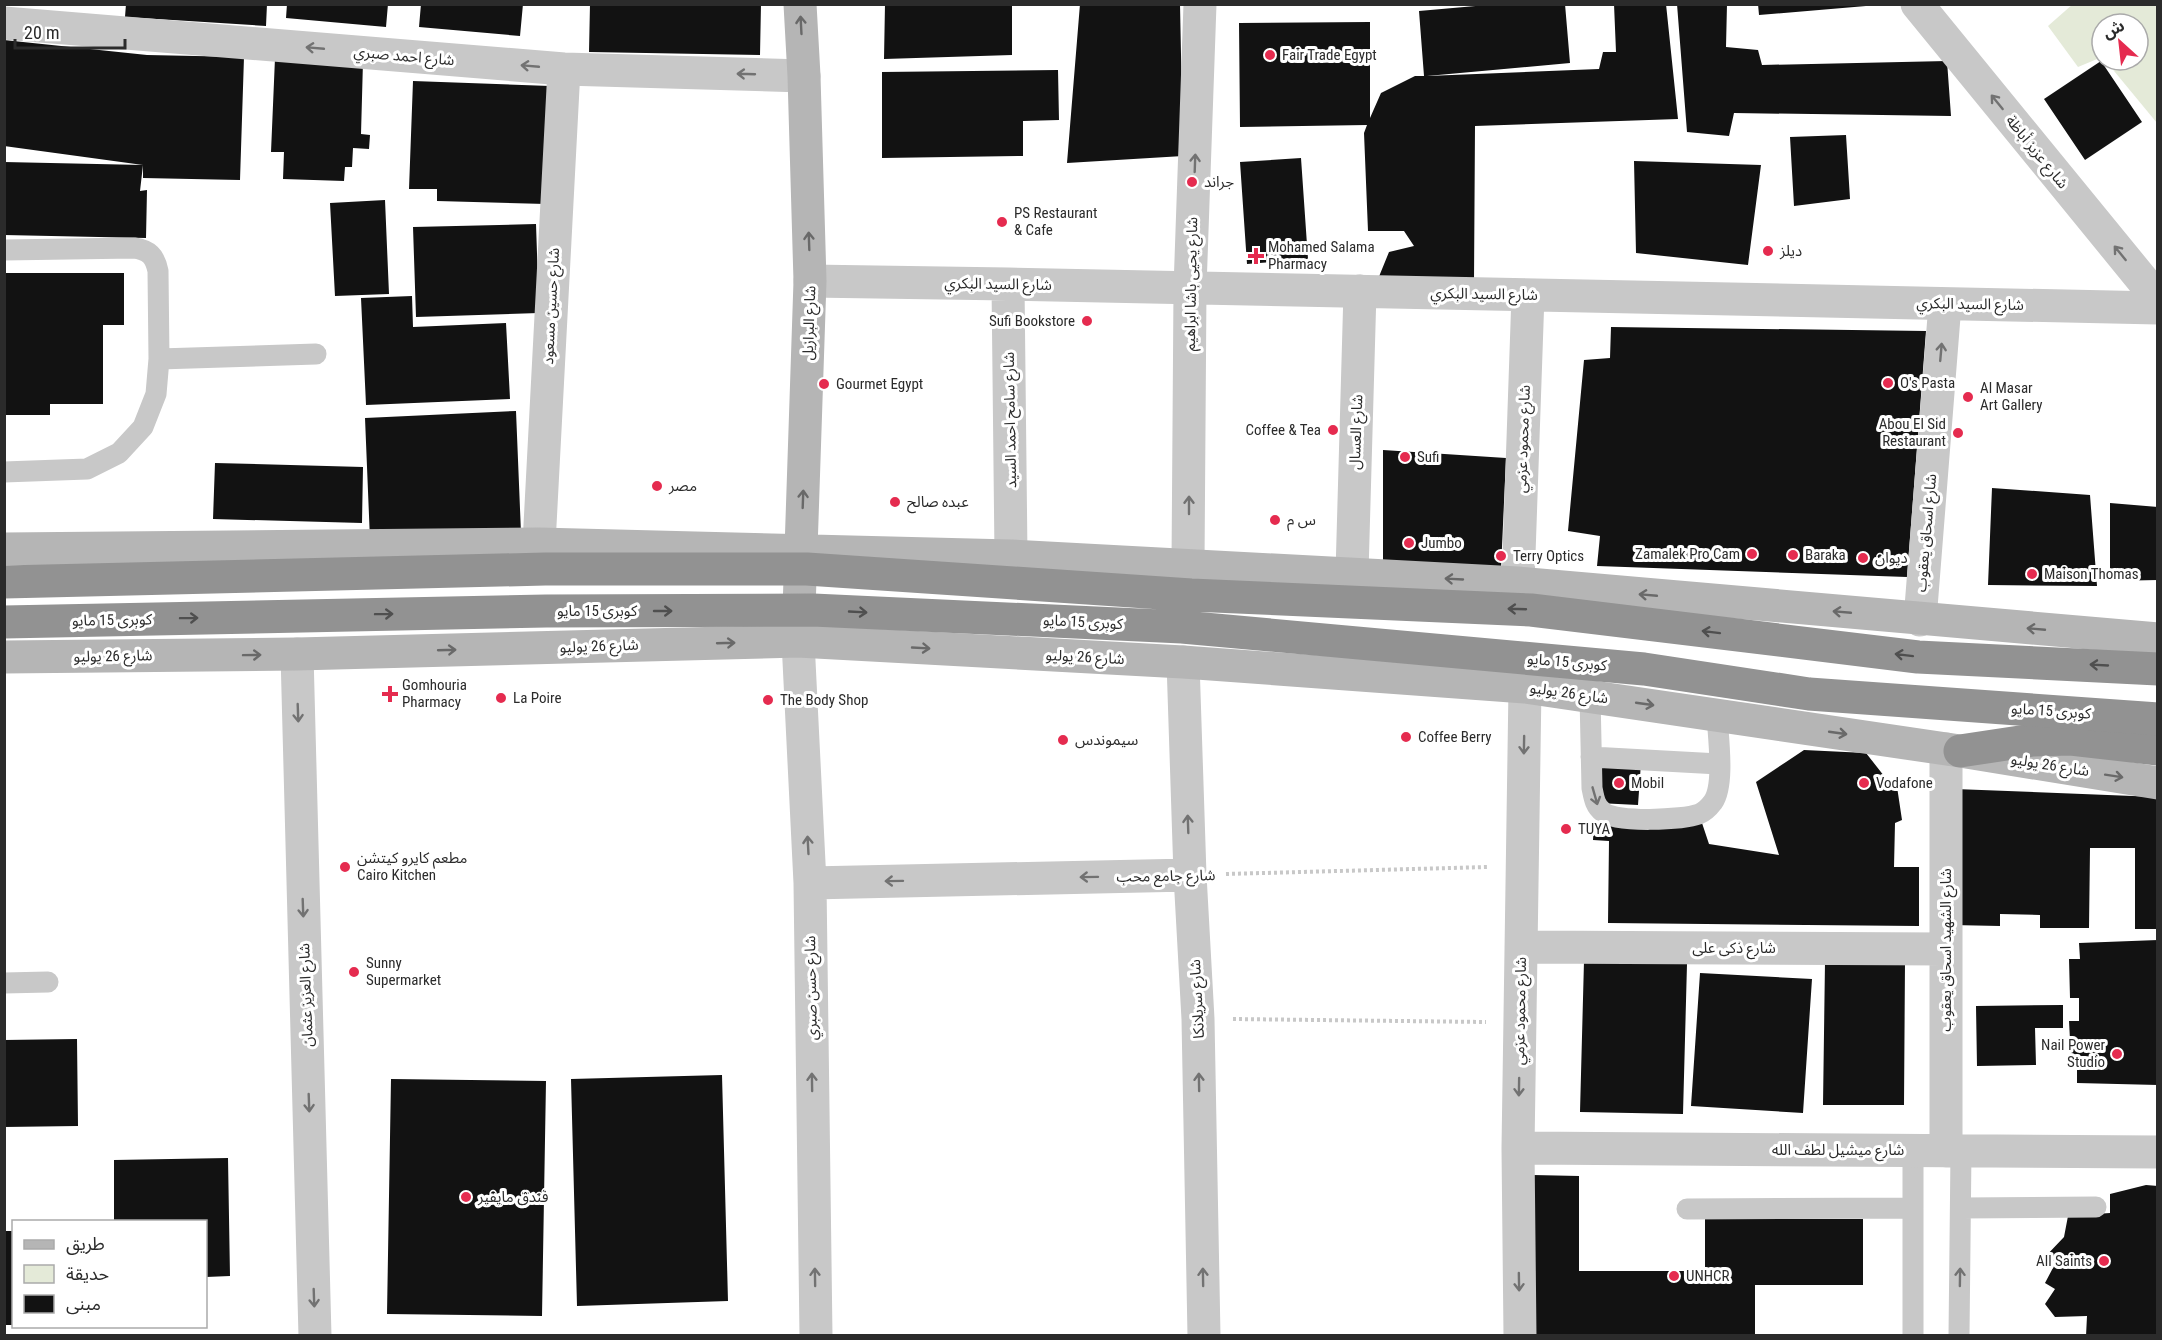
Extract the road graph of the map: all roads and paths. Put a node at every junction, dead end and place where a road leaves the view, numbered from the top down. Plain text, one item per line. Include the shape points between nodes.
1 (800, 4) edge
2 (1200, 4) edge
3 (1917, 4) edge
4 (4, 23) edge
5 (564, 69) junction
6 (804, 76) junction
7 (4, 250) edge
8 (810, 281) junction
9 (1008, 284) junction
10 (1190, 288) junction
11 (1360, 291) junction
12 (1528, 295) junction
13 (2157, 298) edge
14 (1945, 304) junction
15 (2157, 308) edge
16 (316, 354) dead end
17 (159, 359) junction
18 (4, 472) edge
19 (539, 544) junction
20 (4, 549) edge
21 (801, 549) junction
22 (1011, 556) junction
23 (1188, 564) junction
24 (1352, 573) junction
25 (4, 582) edge
26 (1518, 583) junction
27 (1920, 620) junction
28 (4, 622) edge
29 (2157, 639) edge
30 (798, 641) junction
31 (297, 654) junction
32 (4, 657) edge
33 (1183, 662) junction
34 (2157, 669) edge
35 (1525, 687) junction
36 (1590, 696) junction
37 (1717, 715) junction
38 (2157, 719) edge
39 (2157, 749) edge
40 (1953, 750) junction
41 (1592, 757) junction
42 (1719, 764) junction
43 (2157, 783) edge
44 (1522, 866) junction
45 (1190, 875) junction
46 (810, 883) junction
47 (1521, 948) junction
48 (1946, 949) junction
49 (48, 982) dead end
50 (4, 983) edge
51 (1198, 1019) junction
52 (1520, 1022) junction
53 (1518, 1148) junction
54 (1913, 1151) junction
55 (1954, 1151) junction
56 (2157, 1152) edge
57 (2096, 1207) dead end
58 (1913, 1208) junction
59 (1961, 1208) junction
60 (1687, 1209) dead end
61 (315, 1335) edge
62 (816, 1335) edge
63 (1204, 1335) edge
64 (1520, 1335) edge
65 (1912, 1335) edge
66 (1959, 1335) edge

6 -> 1 street, شارع البرازيل
10 -> 2 street, شارع يحيى باشا ابراهيم
13 -> 3 street, شارع عزيز أباظة
5 -> 4 street, شارع احمد صبري
6 -> 5 street, شارع احمد صبري
5 - 19 street, شارع حسين مسعود
8 -> 6 street, شارع البرازيل
7 - 17 lane via 146,250 156,259 158,271
8 - 9 street, شارع السيد البكري
21 -> 8 street, شارع البرازيل
9 - 10 street, شارع السيد البكري
9 - 22 street, شارع سامح احمد السيد
10 - 11 street, شارع السيد البكري
23 -> 10 street, شارع يحيى باشا ابراهيم
11 - 12 street, شارع السيد البكري
11 - 24 street, شارع العسال
12 - 14 street, شارع السيد البكري
12 - 26 street, شارع محمود عزمي
14 - 15 street, شارع السيد البكري
27 -> 14 street, شارع اسحاق يعقوب
16 - 17 lane
17 - 18 lane via 156,394 143,427 119,453 87,469
19 - 20 street
19 - 21 street
21 - 22 street
21 - 30 street, شارع البرازيل
22 - 23 street
23 - 24 street
26 -> 24 street
34 -> 25 highway, bridge via 1918,657 1531,610 1191,595 807,569 545,569
27 -> 26 street
29 -> 27 street
28 -> 38 highway, كوبرى 15 مايو, bridge via 534,611 825,610 1182,627 1644,669 1809,694
31 -> 30 street, شارع 26 يوليو
30 -> 33 street, شارع 26 يوليو
46 -> 30 street, شارع حسن صبري
32 -> 31 street, شارع 26 يوليو
31 -> 61 street, شارع العزيز عثمان
33 - 35 street, شارع 26 يوليو
45 -> 33 street, شارع سريلانكا
35 - 36 street, شارع 26 يوليو
35 -> 44 street, شارع محمود عزمي
36 -> 37 street, شارع 26 يوليو
36 - 41 lane
37 -> 40 street, شارع 26 يوليو
37 - 42 lane
39 - 40 highway via 2071,739
40 -> 43 street, شارع 26 يوليو
40 - 48 street, شارع الشهيد اسحاق يعقوب
41 - 42 lane
41 -> 42 lane via 1595,803 1604,814 1619,819 1702,813 1714,801
44 - 45 path, شارع جامع محب
44 - 47 street, شارع محمود عزمي
45 -> 46 street, شارع جامع محب
45 - 51 street, شارع سريلانكا
62 -> 46 street, شارع حسن صبري
47 - 48 street, شارع ذكى على
47 - 52 street, شارع محمود عزمي
48 - 55 street, شارع الشهيد اسحاق يعقوب
49 - 50 lane
51 - 52 path
63 -> 51 street, شارع سريلانكا
52 -> 53 street, شارع محمود عزمي
53 - 54 street, شارع ميشيل لطف الله
53 -> 64 street, شارع محمود عزمي
54 - 55 street, شارع ميشيل لطف الله
54 - 58 lane
55 - 56 street, شارع ميشيل لطف الله
55 - 59 lane
57 - 59 lane
58 - 60 lane
58 - 65 lane
66 -> 59 lane

